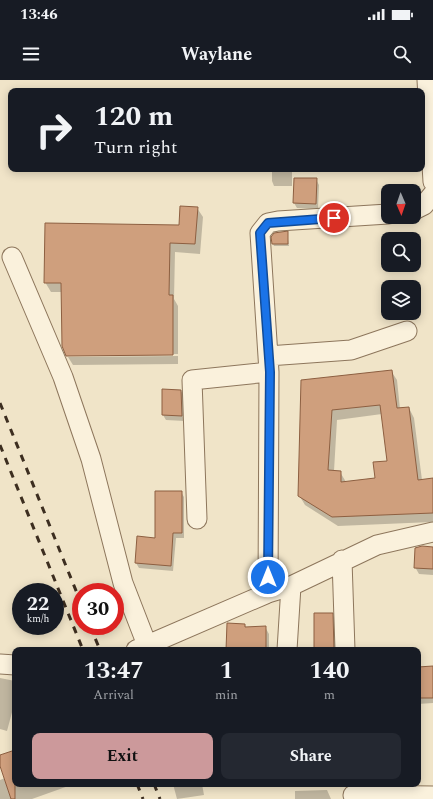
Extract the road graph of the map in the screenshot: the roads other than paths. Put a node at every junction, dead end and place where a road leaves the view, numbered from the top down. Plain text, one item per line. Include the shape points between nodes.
1 (429, 86) edge
2 (433, 182) edge
3 (433, 194) edge
4 (421, 206) edge
5 (381, 214) edge
6 (12, 257) dead end
7 (407, 331) dead end
8 (269, 364) junction
9 (197, 519) dead end
10 (433, 532) edge
11 (342, 560) junction
12 (291, 586) junction
13 (268, 593) junction
14 (141, 647) edge
15 (143, 647) edge
16 (287, 647) edge
17 (345, 647) edge
18 (0, 664) edge
19 (12, 665) edge
20 (353, 793) edge
21 (433, 796) edge

1 - 2 street
3 - 4 street
5 - 8 street via 278,221 268,223 262,228 260,233
6 - 14 street via 63,377 91,459
7 - 8 street via 351,350
8 - 9 street via 192,380
8 - 13 street
10 - 11 street via 377,545
11 - 12 street
11 - 17 street
12 - 13 street
12 - 16 street
13 - 15 street
18 - 19 street
20 - 21 street

